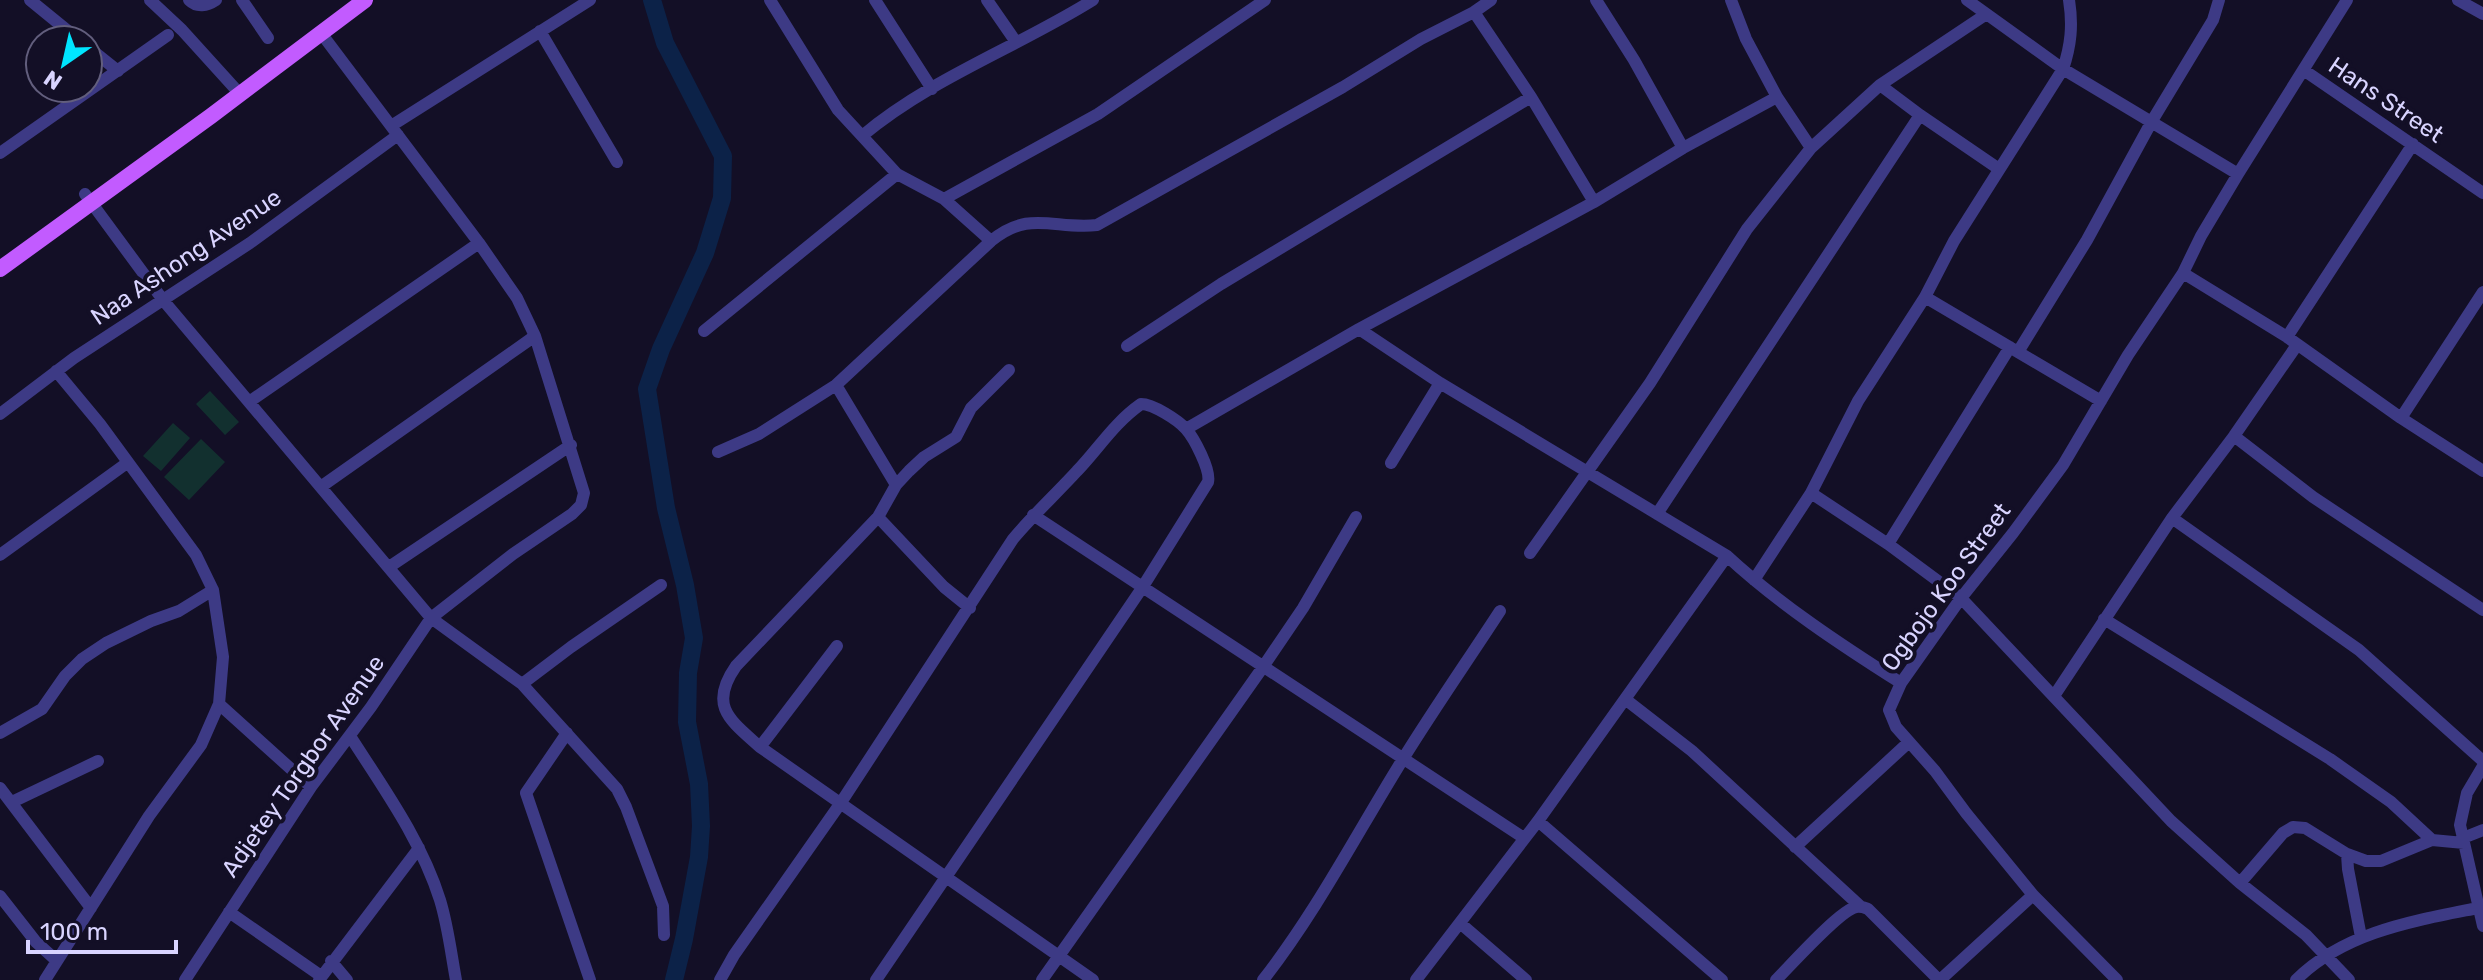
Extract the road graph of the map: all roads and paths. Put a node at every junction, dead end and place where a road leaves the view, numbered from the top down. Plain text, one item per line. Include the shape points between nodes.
1 (30, 0) edge
2 (150, 0) edge
3 (189, 0) edge
4 (216, 0) edge
5 (242, 0) edge
6 (349, 0) edge
7 (365, 0) edge
8 (590, 0) edge
9 (770, 0) edge
10 (875, 0) edge
11 (987, 0) edge
12 (1093, 0) edge
13 (1265, 0) edge
14 (1491, 0) edge
15 (1596, 0) edge
16 (1731, 0) edge
17 (1967, 0) edge
18 (2069, 0) edge
19 (2219, 0) edge
20 (2347, 0) edge
21 (2458, 0) edge
22 (1474, 12) junction
23 (2483, 14) edge
24 (1985, 15) junction
25 (59, 24) edge
26 (540, 31) junction
27 (321, 33) junction
28 (168, 35) dead end
29 (268, 38) dead end
30 (1016, 42) junction
31 (104, 60) edge
32 (2063, 69) junction
33 (118, 71) junction
34 (2305, 71) junction
35 (1880, 85) junction
36 (932, 89) junction
37 (236, 90) junction
38 (1531, 97) junction
39 (1777, 97) junction
40 (1920, 115) junction
41 (2152, 121) junction
42 (394, 131) junction
43 (862, 136) junction
44 (2413, 144) junction
45 (1683, 148) junction
46 (1811, 148) junction
47 (0, 153) edge
48 (617, 162) dead end
49 (1999, 169) junction
50 (897, 174) junction
51 (2238, 174) junction
52 (2483, 193) edge
53 (88, 198) junction
54 (944, 199) junction
55 (1594, 202) junction
56 (991, 241) junction
57 (479, 243) junction
58 (0, 256) edge
59 (0, 269) edge
60 (2183, 273) junction
61 (2483, 292) edge
62 (1925, 297) junction
63 (163, 300) junction
64 (1359, 329) junction
65 (704, 331) dead end
66 (535, 336) junction
67 (2292, 341) junction
68 (1127, 346) dead end
69 (2014, 350) junction
70 (1009, 370) dead end
71 (56, 371) junction
72 (1440, 383) junction
73 (836, 385) junction
74 (2101, 401) junction
75 (249, 402) junction
76 (0, 414) edge
77 (2401, 418) junction
78 (1186, 429) junction
79 (2234, 436) junction
80 (571, 445) junction
81 (718, 452) dead end
82 (127, 463) junction
83 (1391, 463) dead end
84 (2483, 471) edge
85 (1587, 472) junction
86 (896, 485) junction
87 (322, 486) junction
88 (1811, 493) junction
89 (1657, 514) junction
90 (1033, 515) junction
91 (878, 517) junction
92 (1356, 517) dead end
93 (2172, 518) junction
94 (1888, 544) junction
95 (1530, 553) dead end
96 (0, 555) edge
97 (1727, 556) junction
98 (389, 567) junction
99 (1754, 580) junction
100 (661, 585) dead end
101 (1142, 588) junction
102 (213, 590) junction
103 (1961, 598) junction
104 (970, 608) junction
105 (2483, 610) edge
106 (1500, 611) dead end
107 (431, 618) junction
108 (2104, 619) junction
109 (837, 646) dead end
110 (1263, 667) junction
111 (1901, 683) junction
112 (522, 684) junction
113 (2054, 696) junction
114 (1625, 699) junction
115 (219, 704) junction
116 (0, 733) edge
117 (567, 733) junction
118 (350, 736) junction
119 (1909, 742) junction
120 (760, 747) junction
121 (1403, 759) junction
122 (98, 761) dead end
123 (2483, 763) edge
124 (311, 787) junction
125 (0, 788) edge
126 (12, 802) junction
127 (840, 804) junction
128 (1538, 821) junction
129 (2483, 830) edge
130 (1524, 838) junction
131 (2432, 840) junction
132 (2464, 841) junction
133 (1795, 847) junction
134 (419, 848) junction
135 (2347, 854) junction
136 (947, 879) junction
137 (2240, 883) junction
138 (2033, 895) junction
139 (0, 896) edge
140 (1860, 906) junction
141 (91, 908) junction
142 (2480, 910) edge
143 (229, 912) junction
144 (1460, 923) junction
145 (2483, 926) edge
146 (664, 935) dead end
147 (2361, 937) junction
148 (2326, 955) junction
149 (1058, 956) junction
150 (57, 961) junction
151 (331, 961) junction
152 (320, 978) edge
153 (45, 980) edge
154 (185, 980) edge
155 (347, 980) edge
156 (456, 980) edge
157 (590, 980) edge
158 (720, 980) edge
159 (876, 980) edge
160 (1042, 980) edge
161 (1093, 980) edge
162 (1263, 980) edge
163 (1416, 980) edge
164 (1526, 980) edge
165 (1722, 980) edge
166 (1776, 980) edge
167 (1940, 980) edge
168 (2117, 980) edge
169 (2296, 980) edge
170 (2349, 980) edge

1 - 25 street
2 - 37 street
3 - 4 street via 209,5
5 - 29 street
6 - 37 main road
7 - 27 main road
8 - 26 street, Naa Ashong Avenue
9 - 43 street via 838,110
10 - 36 street
11 - 30 street
12 - 30 street
13 - 54 street via 1098,114
14 - 22 street
15 - 45 street
16 - 39 street
17 - 24 street
18 - 32 street via 2073,25
19 - 41 street via 2213,20
20 - 34 street, Ogbojo Koo Street
21 - 23 street
22 - 38 street
22 - 56 street via 1097,225 1017,225
24 - 32 street
24 - 35 street
26 - 42 street, Naa Ashong Avenue
26 - 48 street
27 - 37 main road
27 - 42 street
28 - 33 street
30 - 36 street
31 - 33 street
32 - 41 street
32 - 49 street
33 - 47 street
34 - 44 street, Hans Street
34 - 51 street, Ogbojo Koo Street
35 - 40 street
35 - 46 street
36 - 43 street
37 - 53 main road
38 - 55 street
38 - 68 street
39 - 45 street
39 - 46 street
40 - 49 street
40 - 89 street
41 - 51 street
41 - 69 street via 2087,240
42 - 57 street
42 - 63 street, Naa Ashong Avenue via 250,243
43 - 50 street
44 - 52 street, Hans Street
44 - 67 street
45 - 55 street
46 - 85 street via 1747,229
49 - 62 street
50 - 54 street
50 - 65 street
51 - 60 street, Ogbojo Koo Street
53 - 58 main road
53 - 59 main road
53 - 63 street
54 - 56 street
55 - 64 street
56 - 73 street
57 - 66 street via 517,298
57 - 75 street
60 - 67 street
60 - 74 street, Ogbojo Koo Street
61 - 77 street
62 - 69 street
62 - 88 street via 1858,401
63 - 71 street, Naa Ashong Avenue
63 - 75 street
64 - 72 street
64 - 78 street
66 - 80 street
66 - 87 street
67 - 77 street
67 - 79 street
69 - 74 street
69 - 94 street
70 - 86 street via 971,408 956,437
71 - 76 street, Naa Ashong Avenue
71 - 82 street
72 - 83 street
72 - 85 street
73 - 81 street via 759,434
73 - 86 street
74 - 103 street, Ogbojo Koo Street via 2063,465
75 - 87 street
77 - 84 street
78 - 90 street via 1141,404
78 - 101 street via 1210,478
79 - 93 street
79 - 105 street via 2313,497
80 - 98 street
80 - 107 street, Adjetey Torgbor Avenue via 584,493 581,505
82 - 96 street
82 - 102 street via 196,555
85 - 89 street
85 - 95 street
86 - 91 street
87 - 98 street
88 - 94 street
88 - 99 street
89 - 97 street
90 - 101 street
90 - 104 street
91 - 104 street
91 - 120 street via 726,681 726,712
92 - 110 street
93 - 108 street
93 - 123 street via 2359,650
94 - 103 street
97 - 99 street
97 - 114 street
98 - 107 street
99 - 111 street
100 - 112 street
101 - 110 street
101 - 136 street
102 - 115 street via 223,657
102 - 116 street via 82,659 42,709
103 - 111 street, Ogbojo Koo Street
103 - 113 street
104 - 127 street
106 - 121 street
107 - 112 street
107 - 118 street, Adjetey Torgbor Avenue
108 - 113 street
108 - 131 street via 2330,759 2391,802
109 - 120 street
110 - 121 street
110 - 149 street
111 - 119 street, Ogbojo Koo Street via 1889,710
112 - 117 street
113 - 137 street via 2171,821
114 - 128 street
114 - 133 street via 1692,751
115 - 124 street
115 - 141 street via 201,745
117 - 146 street via 617,789 626,807 663,906
117 - 157 street via 526,798
118 - 124 street, Adjetey Torgbor Avenue
118 - 134 street
119 - 133 street
119 - 138 street, Ogbojo Koo Street
120 - 127 street
121 - 130 street
121 - 162 street via 1320,899
122 - 126 street
123 - 132 street via 2467,793 2460,825
124 - 143 street, Adjetey Torgbor Avenue
125 - 126 street
126 - 141 street
127 - 136 street
127 - 158 street
128 - 130 street
128 - 165 street
129 - 132 street
130 - 144 street
131 - 132 street
131 - 135 street via 2381,861
132 - 142 street
133 - 140 street
134 - 151 street
134 - 156 street via 446,921
135 - 137 street via 2305,828 2293,827
135 - 147 street
136 - 149 street
136 - 159 street
137 - 148 street
138 - 167 street
138 - 168 street, Ogbojo Koo Street
139 - 150 street
140 - 166 street via 1830,926
140 - 167 street
141 - 150 street
142 - 145 street
142 - 147 street via 2425,918
143 - 152 street
143 - 154 street, Adjetey Torgbor Avenue
144 - 163 street
144 - 164 street
147 - 148 street
148 - 169 street
148 - 170 street
149 - 160 street
149 - 161 street
150 - 153 street
151 - 152 street
151 - 155 street

